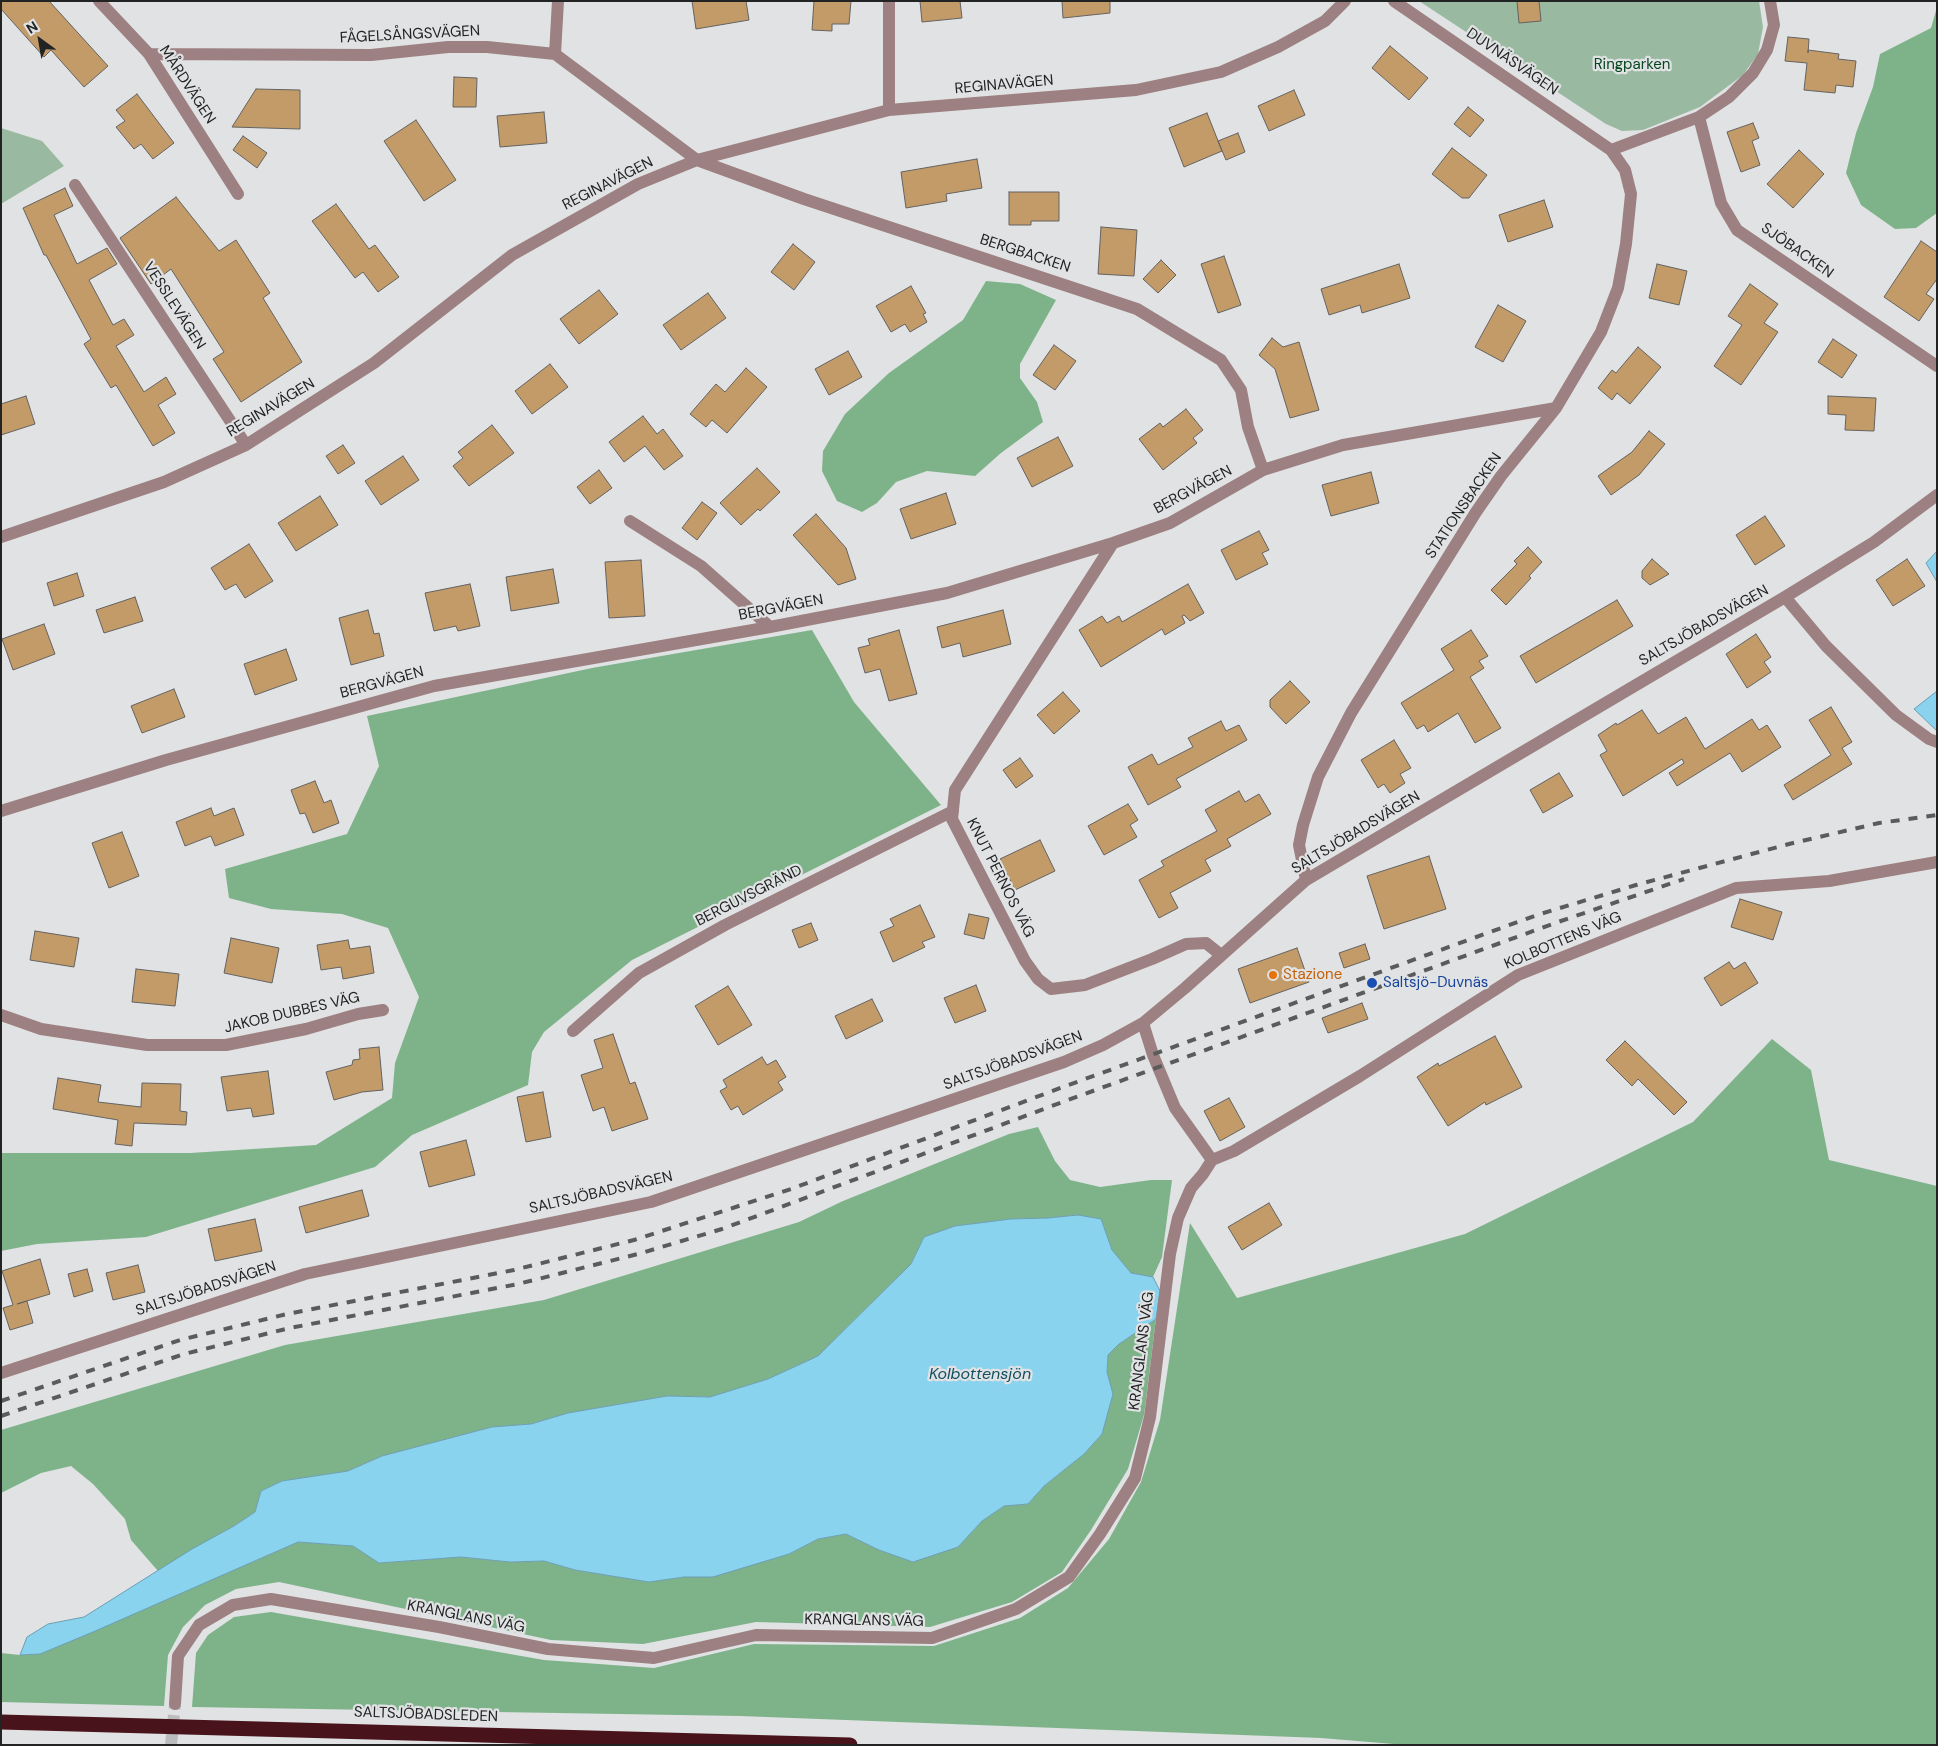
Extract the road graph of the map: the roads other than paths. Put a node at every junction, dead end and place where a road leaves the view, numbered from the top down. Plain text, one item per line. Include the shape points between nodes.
1 (99, 1) edge
2 (558, 1) edge
3 (889, 1) edge
4 (1345, 1) edge
5 (1394, 1) edge
6 (1770, 1) edge
7 (149, 54) junction
8 (555, 54) junction
9 (889, 110) junction
10 (1700, 118) junction
11 (1612, 150) junction
12 (697, 160) junction
13 (75, 185) dead end
14 (238, 194) dead end
15 (1937, 366) edge
16 (1556, 408) junction
17 (246, 445) junction
18 (1263, 470) junction
19 (1937, 495) edge
20 (630, 521) dead end
21 (1, 537) edge
22 (1113, 543) junction
23 (1785, 598) junction
24 (770, 627) junction
25 (1937, 742) edge
26 (1, 811) edge
27 (953, 811) junction
28 (1937, 862) edge
29 (1306, 880) junction
30 (1221, 955) junction
31 (383, 1010) dead end
32 (1, 1014) edge
33 (1143, 1023) junction
34 (573, 1031) dead end
35 (1212, 1160) junction
36 (1, 1373) edge
37 (175, 1704) tunnel mouth
38 (1, 1722) edge
39 (850, 1745) edge

1 - 7 street, MÅRDVÄGEN
2 - 8 street
3 - 9 street
4 - 9 street, REGINAVÄGEN via 1325,21 1278,47 1221,72 1136,90
5 - 11 street, DUVNÄSVÄGEN
6 - 10 street via 1774,25 1767,50 1753,73 1729,97
7 - 8 street, FÅGELSÅNGSVÄGEN via 371,55 448,47 487,47
7 - 14 street, MÅRDVÄGEN
8 - 12 street
9 - 12 street, REGINAVÄGEN
10 - 11 street
10 - 15 street, SJÖBACKEN via 1721,203 1737,230
11 - 16 street, STATIONSBACKEN via 1625,170 1631,194 1618,288 1601,332
12 - 17 street, REGINAVÄGEN via 638,184 512,255 374,363
12 - 18 street, BERGBACKEN via 804,199 1137,309 1221,360 1241,390 1248,427
13 - 17 street, VESSLEVÄGEN
16 - 18 street, BERGVÄGEN via 1343,445
16 - 29 street, STATIONSBACKEN via 1476,512 1351,713 1318,777 1303,825 1299,844
17 - 21 street, REGINAVÄGEN via 164,482
18 - 22 street, BERGVÄGEN via 1170,523
19 - 23 street via 1874,542
20 - 24 street via 702,566
22 - 24 street, BERGVÄGEN via 947,593
22 - 27 street, KNUT PERNOS VÄG via 955,790
23 - 25 street, SALTSJÖBADSVÄGEN via 1826,646 1896,715
23 - 29 street, SALTSJÖBADSVÄGEN
24 - 26 street, BERGVÄGEN via 434,686 166,760
27 - 30 street, KNUT PERNOS VÄG via 952,819 1025,962 1038,979 1051,988 1085,985 1186,944 1206,943
27 - 34 street, BERGUVSGRÄND via 725,925 639,973
28 - 35 street, KOLBOTTENS VÄG via 1829,881 1736,888 1518,975 1360,1076 1234,1152
29 - 30 street, SALTSJÖBADSVÄGEN
30 - 33 street, SALTSJÖBADSVÄGEN
31 - 32 street, JAKOB DUBBES VÄG via 306,1030 226,1045 148,1045 41,1029
33 - 35 street via 1175,1108
33 - 36 street, SALTSJÖBADSVÄGEN via 1064,1062 651,1202 304,1274
35 - 37 street, KRANGLANS VÄG via 1191,1188 1178,1218 1170,1254 1150,1417 1135,1478 1069,1577 1016,1609 932,1638 756,1635 654,1658 548,1650 439,1627 272,1599 233,1606 199,1626 178,1656
38 - 39 highway, SALTSJÖBADSLEDEN

